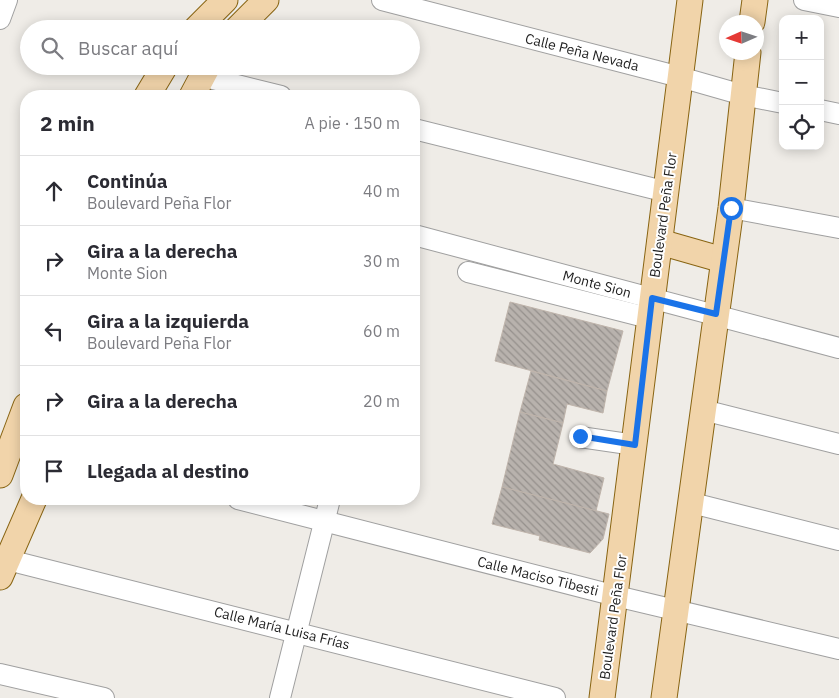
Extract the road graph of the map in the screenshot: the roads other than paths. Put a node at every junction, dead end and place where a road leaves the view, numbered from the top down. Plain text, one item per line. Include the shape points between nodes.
1 (7, 0) edge
2 (225, 0) edge
3 (266, 0) edge
4 (382, 0) edge
5 (690, 0) edge
6 (755, 0) edge
7 (804, 0) edge
8 (839, 7) edge
9 (753, 15) edge
10 (0, 19) edge
11 (205, 20) edge
12 (247, 20) edge
13 (747, 60) edge
14 (160, 75) edge
15 (680, 77) junction
16 (200, 80) edge
17 (151, 90) edge
18 (251, 90) edge
19 (743, 96) junction
20 (779, 102) edge
21 (824, 111) edge
22 (839, 114) edge
23 (420, 130) edge
24 (667, 192) junction
25 (731, 208) junction
26 (839, 228) edge
27 (420, 237) edge
28 (660, 242) junction
29 (723, 260) junction
30 (468, 272) dead end
31 (650, 308) junction
32 (716, 314) junction
33 (839, 348) edge
34 (703, 410) junction
35 (20, 422) edge
36 (580, 436) dead end
37 (839, 444) edge
38 (635, 445) junction
39 (0, 476) edge
40 (20, 486) edge
41 (692, 503) junction
42 (31, 505) edge
43 (260, 505) edge
44 (328, 505) edge
45 (324, 522) junction
46 (839, 540) edge
47 (4, 569) edge
48 (616, 596) junction
49 (677, 611) junction
50 (297, 632) junction
51 (839, 649) edge
52 (0, 674) edge
53 (104, 698) edge
54 (280, 698) edge
55 (555, 698) edge
56 (602, 698) edge
57 (664, 698) edge

1 - 10 street
2 - 11 main road
3 - 12 main road
4 - 15 street, Calle Peña Nevada
5 - 15 main road, Boulevard Peña Flor
6 - 9 main road
7 - 8 street
13 - 19 main road
14 - 17 main road
15 - 19 street, Calle Peña Nevada
15 - 24 main road, Boulevard Peña Flor
16 - 18 street
19 - 20 street, Calle Peña Nevada
19 - 25 main road
21 - 22 street
23 - 24 street
24 - 28 main road, Boulevard Peña Flor
25 - 26 street
25 - 29 main road
27 - 31 street, Monte Sion
28 - 29 main road
28 - 31 main road, Boulevard Peña Flor
29 - 32 main road
30 - 31 street
31 - 32 street, Monte Sion
31 - 38 main road, Boulevard Peña Flor
32 - 33 street, Monte Sion
32 - 34 main road
34 - 37 street
34 - 41 main road
35 - 39 main road
36 - 38 street
38 - 48 main road, Boulevard Peña Flor
39 - 40 main road
41 - 46 street
41 - 49 main road
42 - 47 main road
43 - 45 street, Calle Maciso Tibesti
44 - 45 street
45 - 48 street, Calle Maciso Tibesti
45 - 50 street
47 - 50 street, Calle María Luisa Frías
48 - 49 street, Calle Maciso Tibesti
48 - 56 main road, Boulevard Peña Flor
49 - 51 street, Calle Maciso Tibesti
49 - 57 main road
50 - 54 street
50 - 55 street, Calle María Luisa Frías
52 - 53 street

